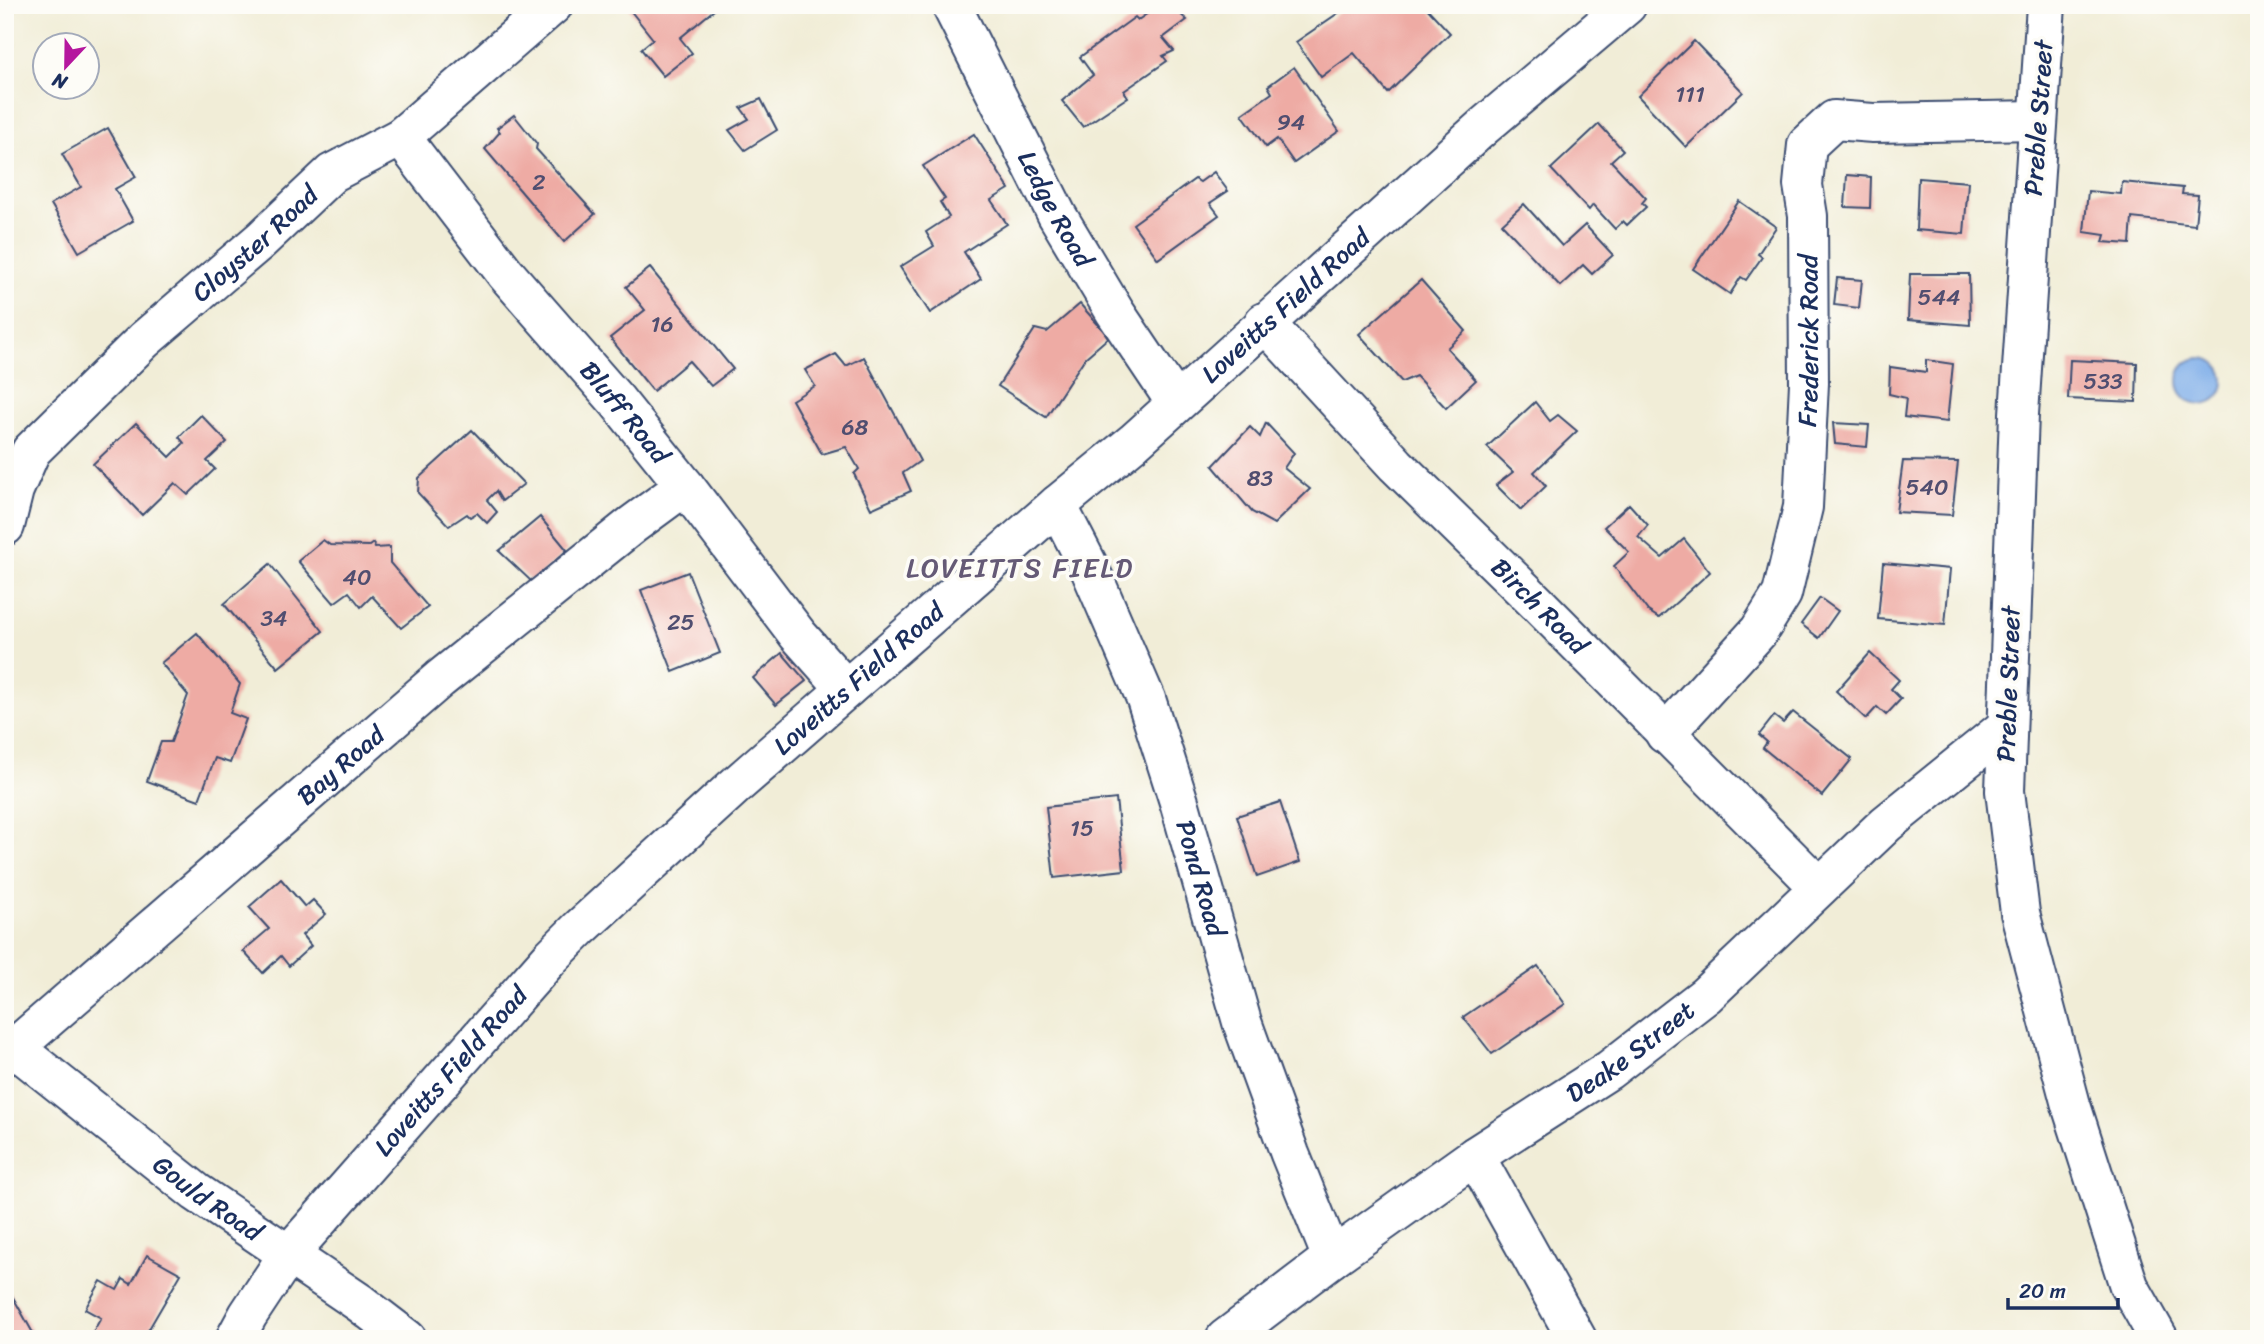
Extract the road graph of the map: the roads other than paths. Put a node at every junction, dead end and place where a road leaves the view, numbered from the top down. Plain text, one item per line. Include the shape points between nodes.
1 (552, 5) edge
2 (951, 5) edge
3 (1627, 5) edge
4 (2046, 5) edge
5 (2038, 120) junction
6 (401, 137) junction
7 (1264, 322) junction
8 (1176, 403) junction
9 (685, 486) junction
10 (1057, 505) junction
11 (5, 526) edge
12 (846, 689) junction
13 (2006, 727) junction
14 (1665, 734) junction
15 (1819, 887) junction
16 (11, 1052) edge
17 (1475, 1156) junction
18 (287, 1256) junction
19 (1332, 1258) junction
20 (235, 1339) edge
21 (407, 1339) edge
22 (1225, 1339) edge
23 (1577, 1339) edge
24 (2160, 1339) edge

1 - 6 street, Cloyster Road
2 - 8 street, Ledge Road via 1057,215
3 - 7 street, Loveitts Field Road via 1483,125
4 - 5 street, Preble Street
5 - 13 street, Preble Street
5 - 14 street, Frederick Road via 1834,120 1807,145 1803,185 1808,216 1809,383 1803,507 1782,594 1759,631
6 - 9 street, Bluff Road via 506,274
6 - 11 street, Cloyster Road via 332,173 97,386 31,451
7 - 8 street, Loveitts Field Road
7 - 14 street, Birch Road via 1396,465
8 - 10 street, Loveitts Field Road
9 - 12 street, Bluff Road
9 - 16 street, Bay Road via 440,678
10 - 12 street, Loveitts Field Road
10 - 19 street, Pond Road via 1146,699 1242,1022
12 - 18 street, Loveitts Field Road via 551,957
13 - 15 street, Deake Street via 1886,824
13 - 24 street, Preble Street via 2005,791 2020,913 2105,1214 2129,1286
14 - 15 street, Birch Road
15 - 17 street, Deake Street via 1706,995 1631,1054
16 - 18 street, Gould Road
17 - 19 street, Deake Street
17 - 23 street
18 - 20 street, Loveitts Field Road
18 - 21 street, Gould Road
19 - 22 street, Deake Street

